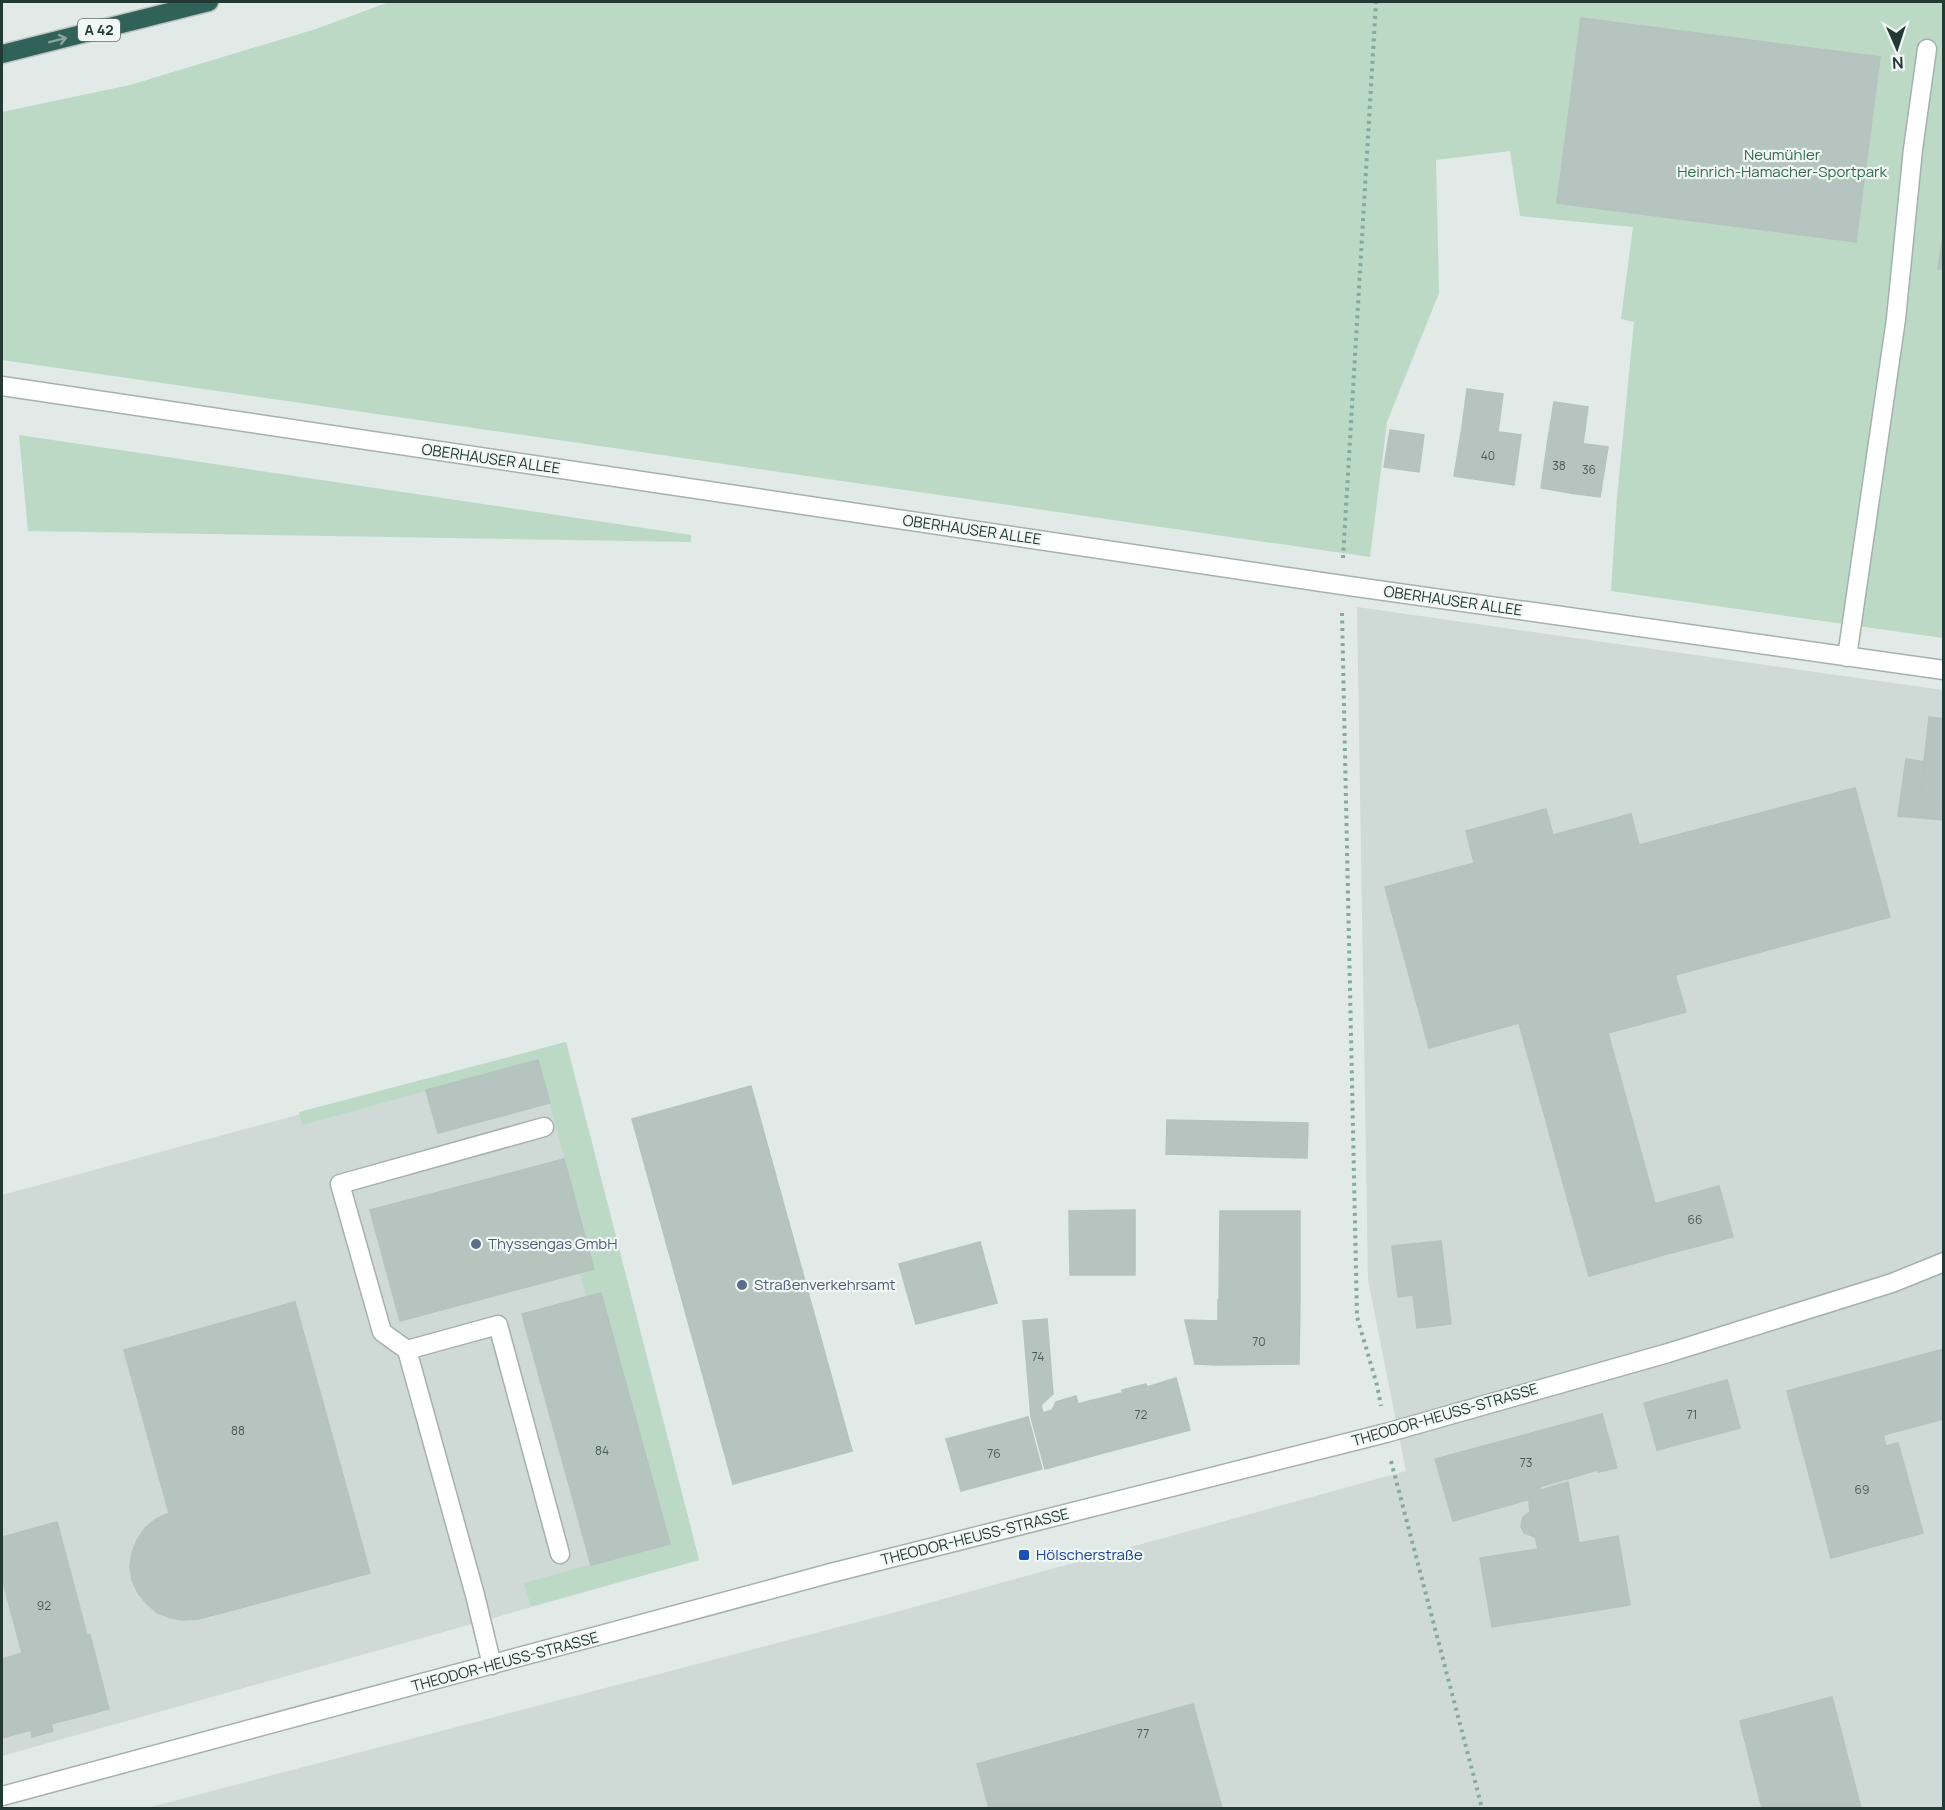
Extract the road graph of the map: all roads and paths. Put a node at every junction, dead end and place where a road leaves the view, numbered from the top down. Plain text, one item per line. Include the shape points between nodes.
1 (209, 2) edge
2 (1376, 2) edge
3 (1927, 49) dead end
4 (2, 54) edge
5 (2, 386) edge
6 (1342, 585) junction
7 (1847, 657) junction
8 (1944, 670) edge
9 (544, 1127) dead end
10 (1944, 1262) edge
11 (407, 1350) junction
12 (1386, 1433) junction
13 (560, 1554) dead end
14 (492, 1665) junction
15 (2, 1796) edge
16 (1482, 1809) edge

4 -> 1 highway, A 42
2 - 6 path
3 - 7 street via 1896,319
5 - 6 street, OBERHAUSER ALLEE
6 - 7 street, OBERHAUSER ALLEE
6 - 12 path via 1357,1317
7 - 8 street, OBERHAUSER ALLEE
9 - 11 street via 340,1184 382,1332
10 - 12 street, THEODOR-HEUSS-STRASSE via 1892,1283 1668,1353
11 - 13 street via 498,1325
11 - 14 street
12 - 14 street, THEODOR-HEUSS-STRASSE
12 - 16 path
14 - 15 street, THEODOR-HEUSS-STRASSE

